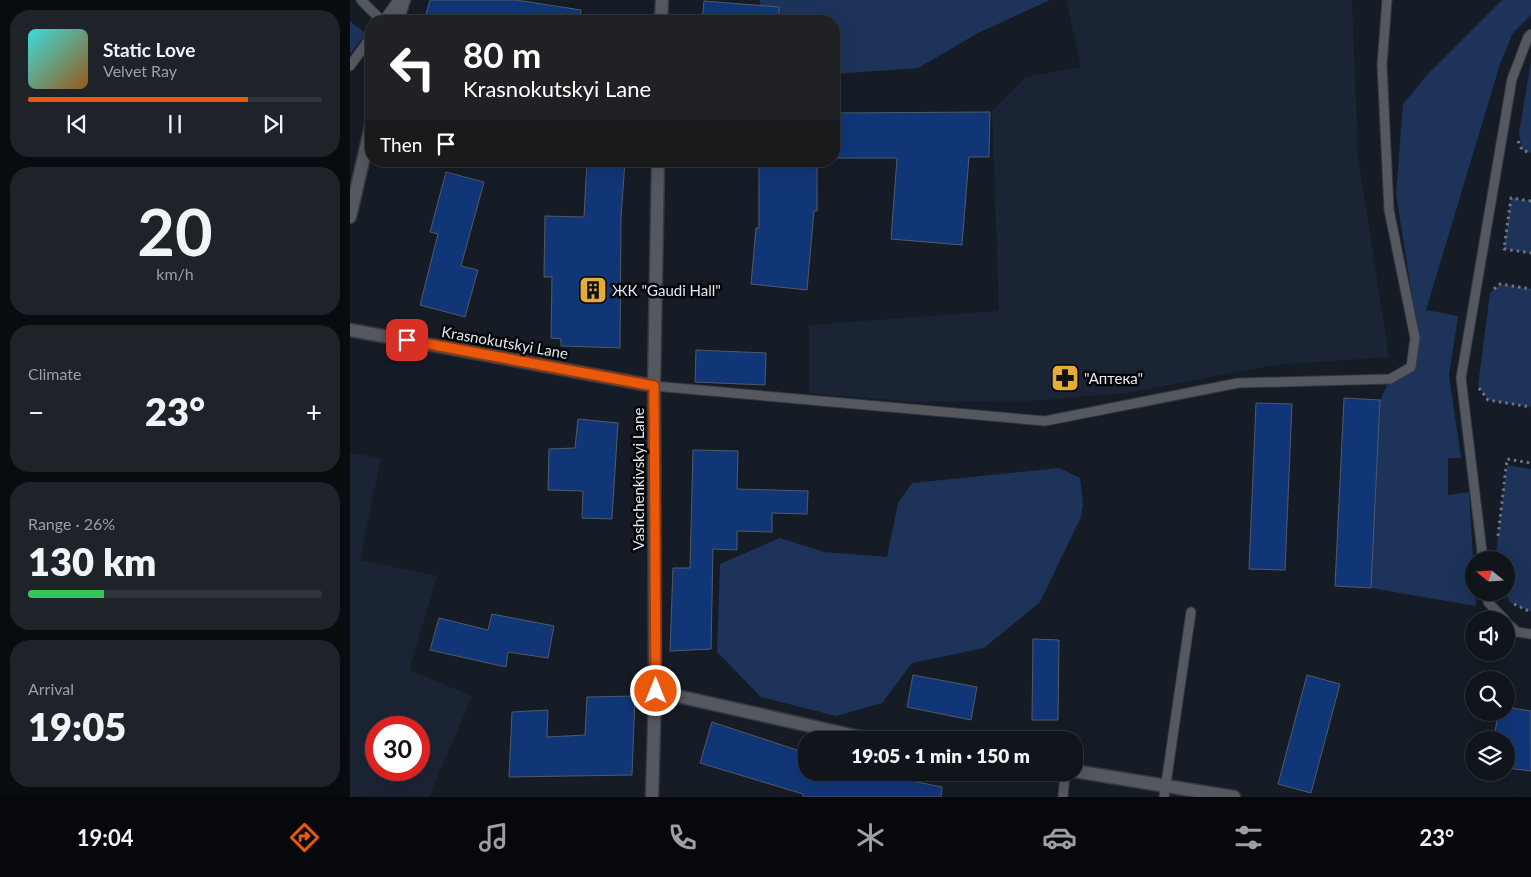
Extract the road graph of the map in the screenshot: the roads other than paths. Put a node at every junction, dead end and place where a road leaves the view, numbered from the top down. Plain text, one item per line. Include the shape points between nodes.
1 (361, 0) edge
2 (398, 0) edge
3 (404, 0) edge
4 (662, 0) edge
5 (1388, 0) edge
6 (376, 15) edge
7 (387, 15) edge
8 (399, 15) edge
9 (661, 15) edge
10 (1531, 34) edge
11 (365, 45) edge
12 (350, 66) edge
13 (365, 146) edge
14 (658, 167) edge
15 (353, 187) edge
16 (350, 217) edge
17 (350, 330) edge
18 (654, 386) junction
19 (1482, 551) edge
20 (1488, 601) edge
21 (1496, 611) edge
22 (1192, 612) dead end
23 (1515, 631) edge
24 (1531, 634) edge
25 (656, 691) junction
26 (833, 731) edge
27 (1083, 773) edge
28 (1064, 781) edge
29 (1165, 791) edge
30 (652, 797) edge
31 (1063, 797) edge
32 (1234, 797) edge

1 - 6 lane
2 - 7 lane
3 - 8 street
4 - 9 street
5 - 18 lane via 1382,64 1389,210 1414,338 1411,367 1390,379 1238,383 1044,421
10 - 19 lane via 1512,78 1461,378
11 - 12 lane
13 - 15 street
14 - 18 street, Vashchenkivskyi Lane
15 - 16 street
17 - 18 street, Krasnokutskyi Lane
18 - 25 street, Vashchenkivskyi Lane
20 - 21 lane
22 - 29 lane
23 - 24 lane
25 - 26 street
25 - 30 street, Vashchenkivskyi Lane
27 - 29 street
28 - 31 lane
29 - 32 street

